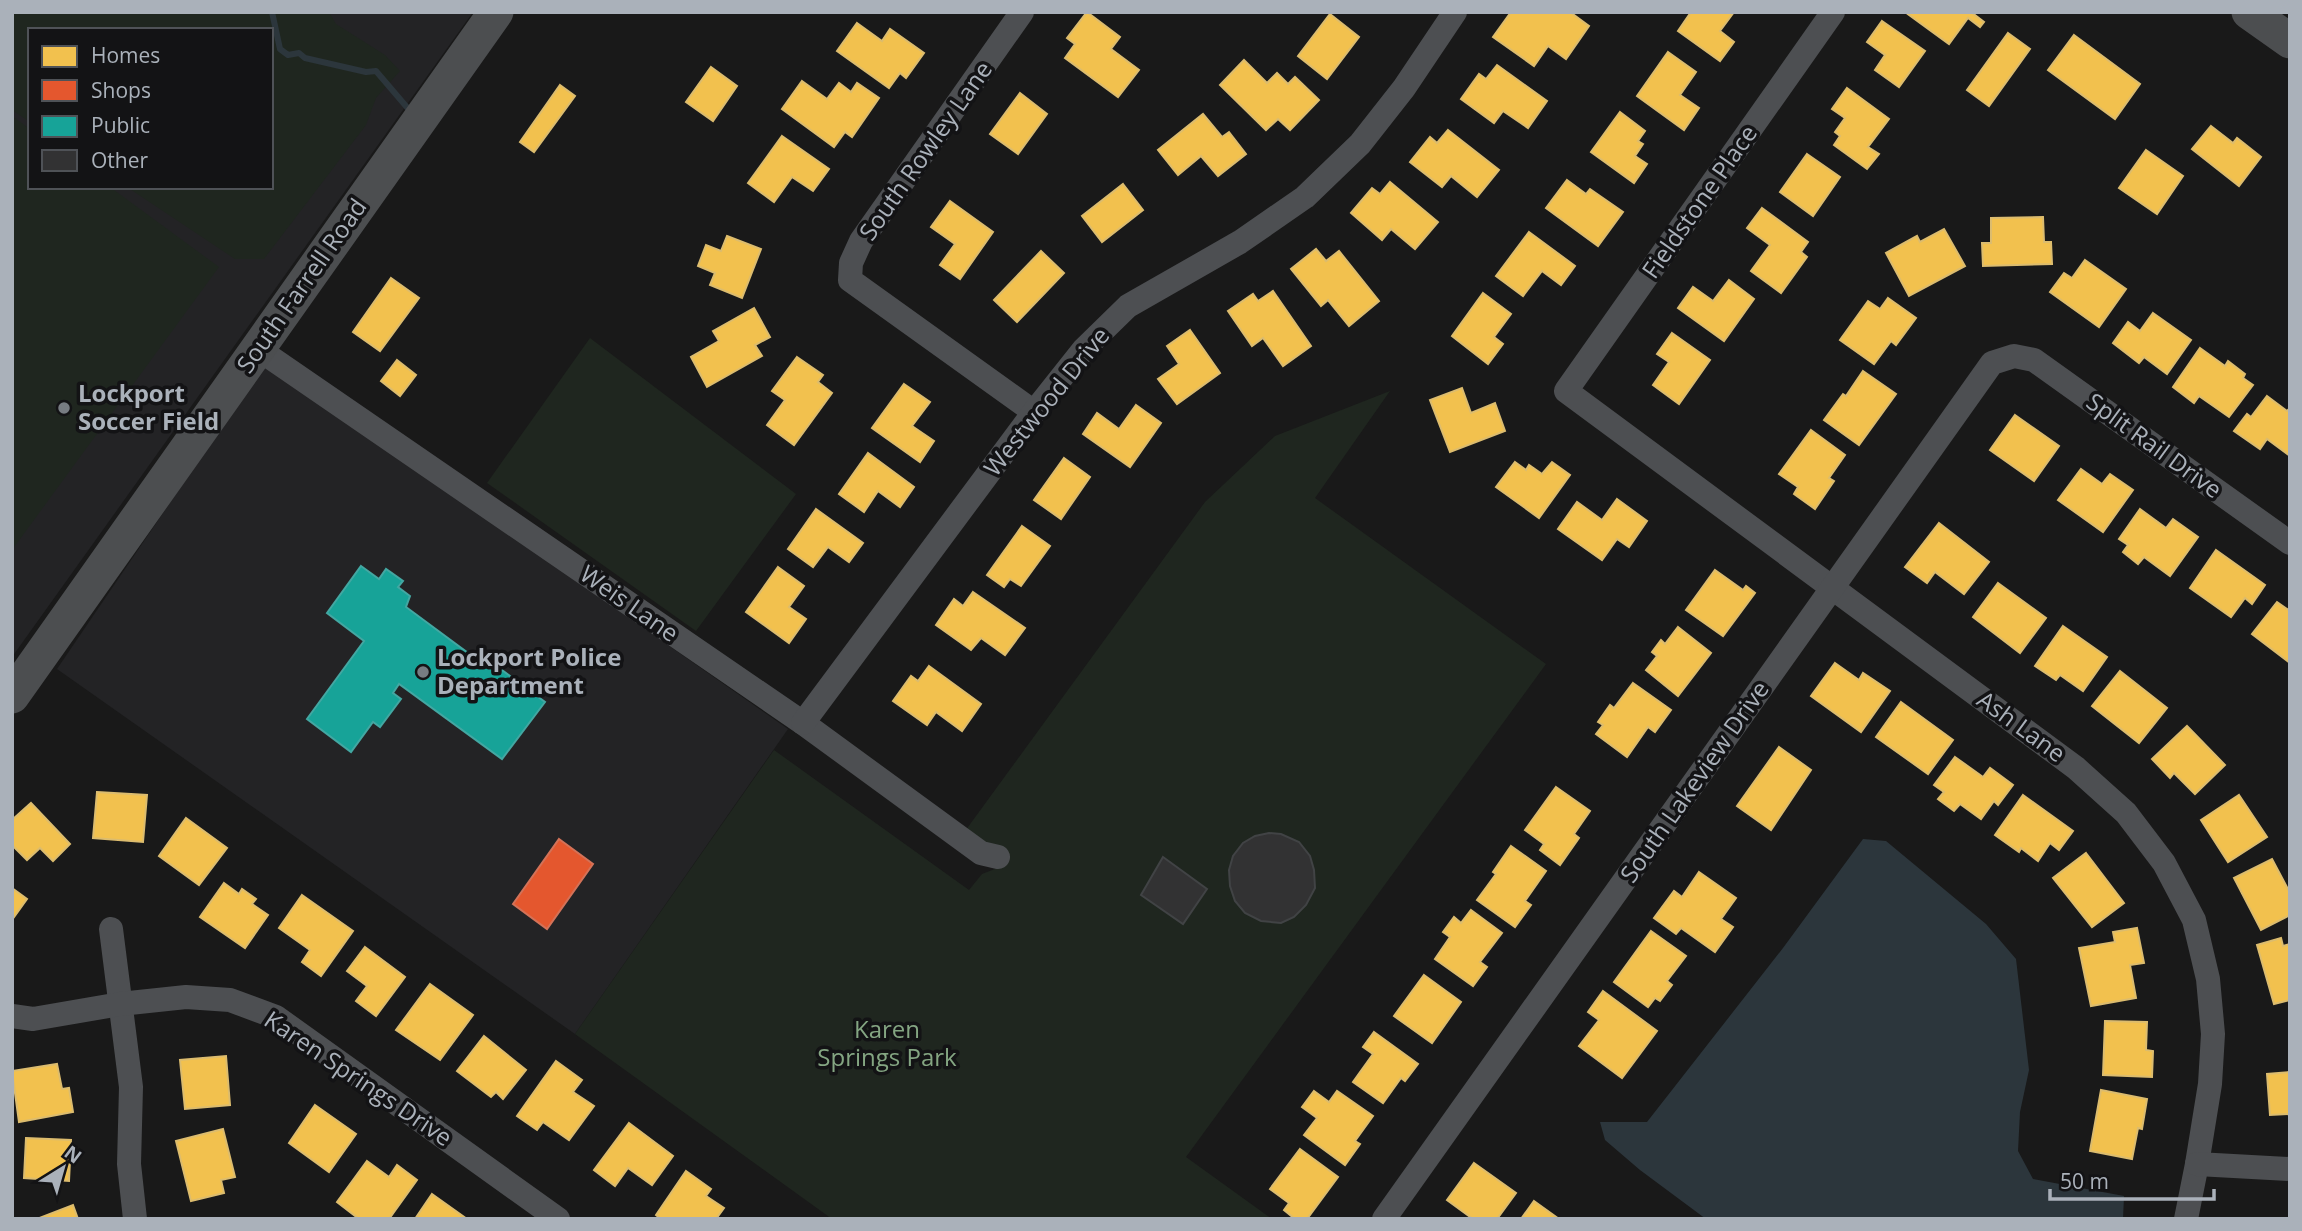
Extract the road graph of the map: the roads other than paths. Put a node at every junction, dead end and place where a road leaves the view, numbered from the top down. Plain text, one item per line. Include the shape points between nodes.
1 (496, 12) edge
2 (1022, 12) edge
3 (1455, 12) edge
4 (1833, 12) edge
5 (2249, 12) edge
6 (2290, 41) edge
7 (258, 349) junction
8 (2014, 356) joint
9 (1566, 391) joint
10 (1034, 412) junction
11 (2290, 543) edge
12 (1833, 589) junction
13 (12, 696) edge
14 (803, 723) junction
15 (998, 857) dead end
16 (110, 929) dead end
17 (120, 1004) junction
18 (12, 1016) edge
19 (2197, 1164) junction
20 (2290, 1168) edge
21 (135, 1219) edge
22 (558, 1219) edge
23 (1384, 1219) edge
24 (2186, 1219) edge

1 - 7 street, South Farrell Road
2 - 10 street, South Rowley Lane via 861,241 850,280
3 - 10 street, Westwood Drive via 1360,144 1305,197 1240,242 1128,306 1084,349
4 - 9 street, Fieldstone Place
5 - 6 street
7 - 13 street, South Farrell Road
7 - 14 street, Weis Lane
8 - 11 street, Split Rail Drive via 2035,360
8 - 12 street, South Lakeview Drive via 1992,363
9 - 12 street, Ash Lane
10 - 14 street, Westwood Drive
12 - 19 street, Ash Lane via 2076,768 2126,813 2164,863 2194,920 2208,979 2213,1034
12 - 23 street, South Lakeview Drive
14 - 15 street, Weis Lane via 981,853
16 - 17 street
17 - 18 street, Karen Springs Drive via 33,1019
17 - 21 street via 131,1087 129,1164
17 - 22 street, Karen Springs Drive via 186,997 230,1000 276,1017
19 - 20 street
19 - 24 street, Ash Lane

